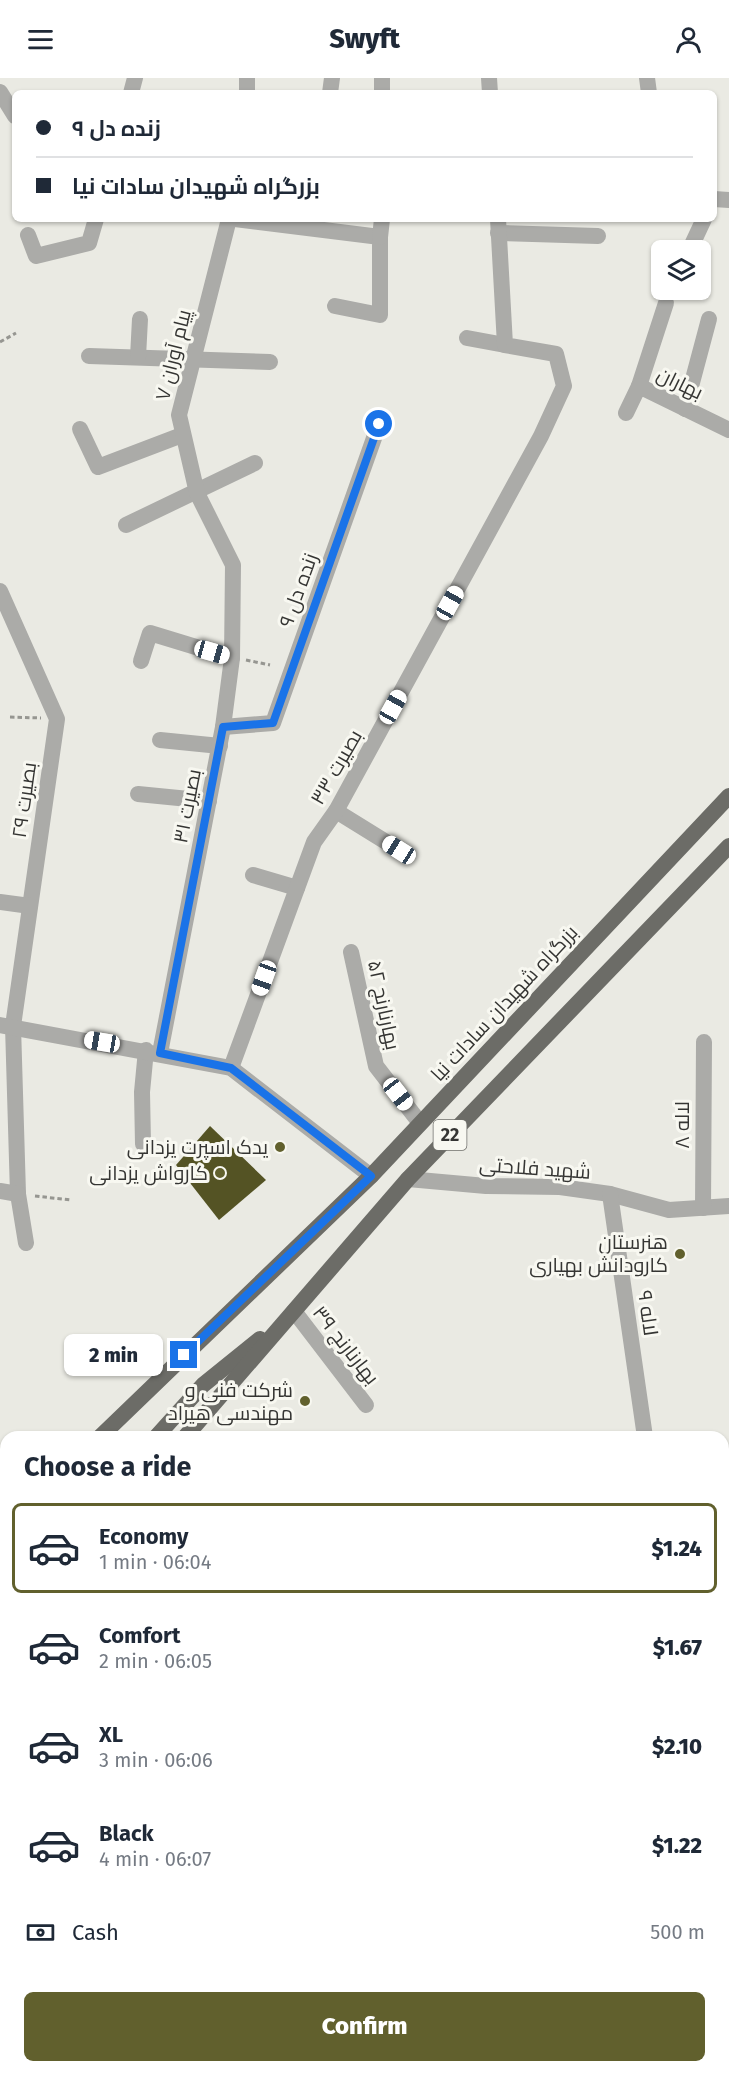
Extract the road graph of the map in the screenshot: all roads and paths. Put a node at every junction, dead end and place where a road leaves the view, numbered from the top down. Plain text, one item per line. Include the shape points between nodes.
1 (0, 92) edge
2 (12, 111) edge
3 (95, 222) edge
4 (228, 222) edge
5 (284, 222) edge
6 (382, 222) edge
7 (703, 222) edge
8 (316, 224) edge
9 (498, 226) edge
10 (28, 236) dead end
11 (598, 236) dead end
12 (380, 237) junction
13 (694, 240) edge
14 (666, 303) dead end
15 (335, 306) dead end
16 (140, 319) dead end
17 (708, 319) dead end
18 (16, 333) dead end
19 (467, 338) dead end
20 (0, 342) edge
21 (505, 345) junction
22 (89, 356) dead end
23 (138, 357) junction
24 (194, 359) junction
25 (270, 362) dead end
26 (639, 386) junction
27 (685, 409) junction
28 (626, 413) dead end
29 (379, 424) dead end
30 (80, 429) dead end
31 (729, 430) edge
32 (182, 435) junction
33 (255, 463) dead end
34 (197, 493) junction
35 (126, 525) dead end
36 (233, 565) joint
37 (0, 591) edge
38 (232, 658) junction
39 (141, 661) dead end
40 (270, 665) dead end
41 (9, 717) dead end
42 (57, 719) junction
43 (223, 727) junction
44 (160, 740) dead end
45 (220, 746) junction
46 (138, 794) dead end
47 (729, 796) edge
48 (209, 801) junction
49 (336, 811) junction
50 (729, 846) edge
51 (399, 850) dead end
52 (253, 875) dead end
53 (297, 888) junction
54 (0, 902) edge
55 (30, 906) junction
56 (351, 952) dead end
57 (6, 1025) edge
58 (704, 1041) dead end
59 (153, 1052) junction
60 (231, 1068) junction
61 (420, 1123) junction
62 (143, 1144) dead end
63 (371, 1176) junction
64 (408, 1179) junction
65 (0, 1191) edge
66 (18, 1194) junction
67 (610, 1194) junction
68 (71, 1200) dead end
69 (729, 1206) edge
70 (703, 1208) junction
71 (26, 1243) dead end
72 (294, 1311) junction
73 (366, 1405) dead end
74 (106, 1431) edge
75 (161, 1431) edge
76 (190, 1431) edge
77 (644, 1431) edge

1 - 2 street
3 - 10 street via 89,243 36,256
4 - 24 street, پیام آوران ۷
5 - 8 street
6 - 12 street
7 - 13 street
8 - 12 street
9 - 11 street
9 - 21 street
12 - 15 street via 380,315
14 - 26 street
16 - 23 street
17 - 27 street
18 - 20 path
19 - 21 street
21 - 49 street, بصیرت ۳۳ via 556,354 564,386 541,436
22 - 23 street
23 - 24 street
24 - 25 street
24 - 32 street, پیام آوران ۷ via 179,415
26 - 27 street, بهاران
26 - 28 street, بهاران
27 - 31 street, بهاران
29 - 43 street, زنده دل ۹ via 273,723
30 - 32 street via 98,467
32 - 34 street, پیام آوران ۷
33 - 34 street
34 - 35 street
34 - 36 street, پیام آوران ۷
36 - 38 street, بصیرت ۳۱
37 - 42 street
38 - 39 street via 150,633
38 - 40 path
38 - 43 street, بصیرت ۳۱
41 - 42 path
42 - 55 street, بصیرت ۲۹
43 - 45 street, بصیرت ۳۱
44 - 45 street
45 - 48 street, بصیرت ۳۱
46 - 48 street
47 - 61 highway, بزرگراه شهیدان سادات نیا / 22
48 - 59 street, بصیرت ۳۱
49 - 51 street
49 - 53 street, بصیرت ۳۳ via 314,842
50 - 64 highway, 22
52 - 53 street
53 - 60 street, بصیرت ۳۳
54 - 55 street
55 - 57 street, بصیرت ۲۹
56 - 61 street, بهارنارنج ۵۲ via 376,1066
57 - 59 street
57 - 66 street, بصیرت ۲۹
58 - 70 street, لاله ۸
59 - 60 street
59 - 62 street, بصیرت ۳۱ via 142,1092
60 - 63 street
61 - 63 highway, بزرگراه شهیدان سادات نیا / 22
63 - 74 highway, بزرگراه شهیدان سادات نیا / 22
64 - 67 street, شهید فلاحتی via 560,1187
64 - 72 highway, 22
65 - 66 street
66 - 68 path
66 - 71 street, بصیرت ۲۹
67 - 70 street, شهید فلاحتی via 669,1210
67 - 77 street, لاله ۹
69 - 70 street, شهید فلاحتی
72 - 73 street, بهارنارنج ۳۹
72 - 75 highway via 204,1384
72 - 76 highway, 22

